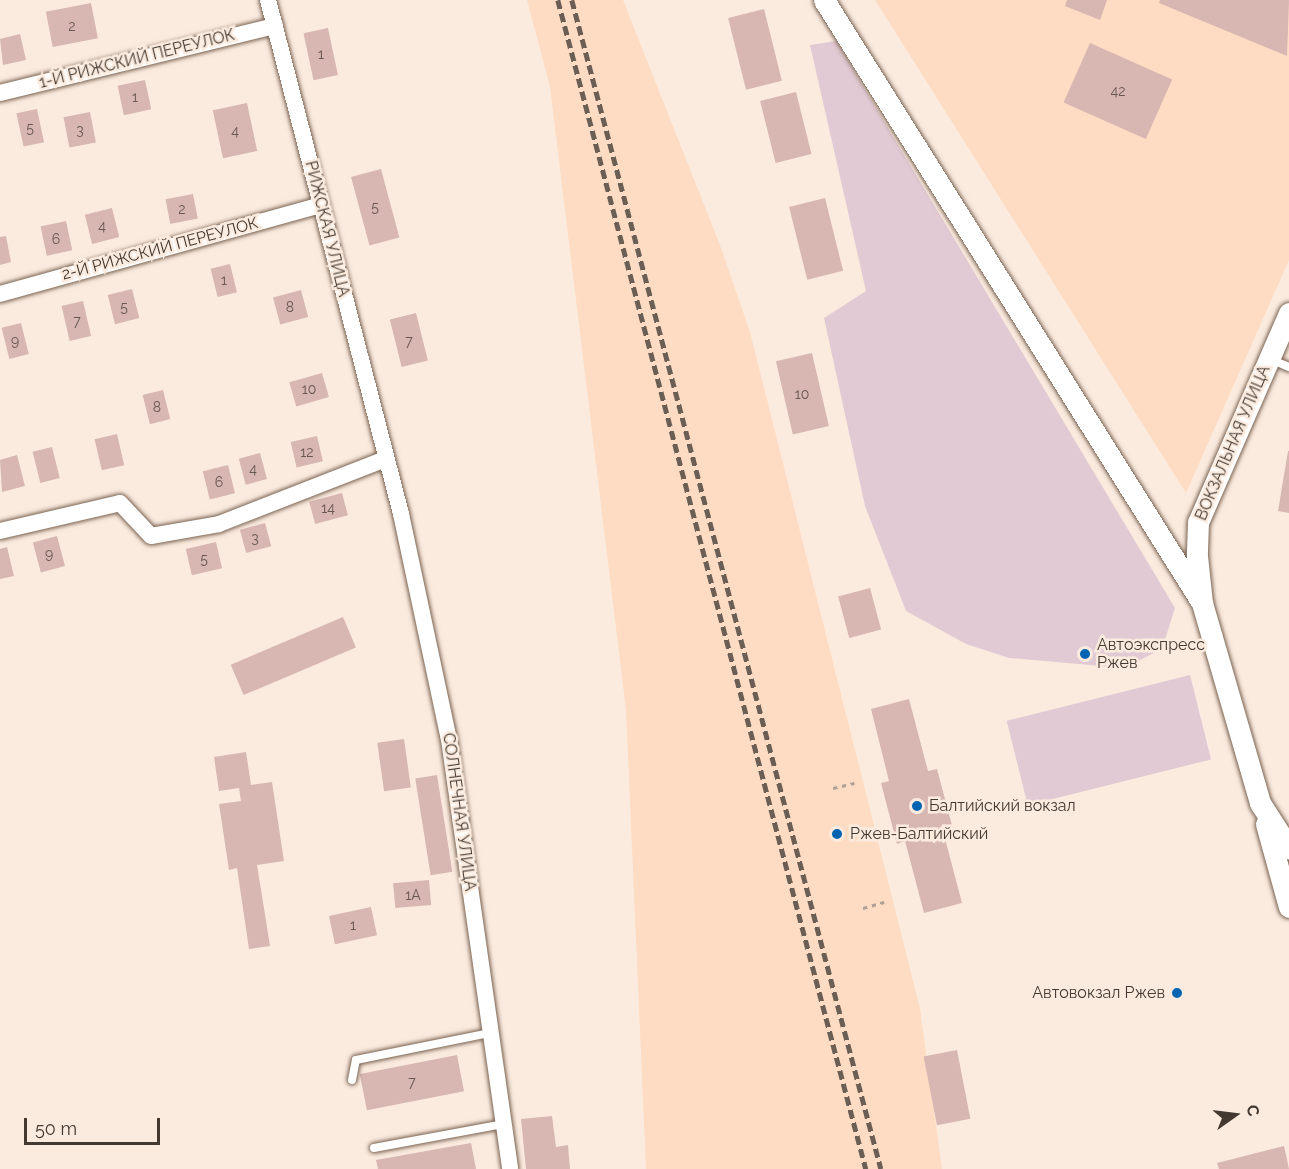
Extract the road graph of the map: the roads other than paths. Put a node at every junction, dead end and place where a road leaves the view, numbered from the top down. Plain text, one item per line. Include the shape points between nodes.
1 (268, 0) edge
2 (824, 0) edge
3 (275, 26) junction
4 (0, 93) edge
5 (321, 205) junction
6 (0, 294) edge
7 (1289, 313) edge
8 (1269, 359) junction
9 (1289, 367) edge
10 (386, 459) junction
11 (0, 531) edge
12 (1202, 603) junction
13 (1260, 803) junction
14 (1289, 848) edge
15 (1289, 907) edge
16 (490, 1033) junction
17 (352, 1080) dead end
18 (503, 1124) junction
19 (374, 1148) dead end
20 (510, 1169) edge

1 - 3 street, РИЖСКАЯ УЛИЦА
2 - 12 street
3 - 4 street, 1-Й РИЖСКИЙ ПЕРЕУЛОК
3 - 5 street, РИЖСКАЯ УЛИЦА
5 - 6 street, 2-Й РИЖСКИЙ ПЕРЕУЛОК
5 - 10 street, РИЖСКАЯ УЛИЦА
7 - 8 street, ВОКЗАЛЬНАЯ УЛИЦА
8 - 9 lane
8 - 12 street, ВОКЗАЛЬНАЯ УЛИЦА via 1198,522
10 - 11 street via 219,524 151,536 120,502
10 - 16 street, СОЛНЕЧНАЯ УЛИЦА via 449,739
12 - 13 street, ВОКЗАЛЬНАЯ УЛИЦА
13 - 14 street, ВОКЗАЛЬНАЯ УЛИЦА
13 - 15 street
16 - 17 lane via 356,1060
16 - 18 street, СОЛНЕЧНАЯ УЛИЦА
18 - 19 lane
18 - 20 street, СОЛНЕЧНАЯ УЛИЦА

